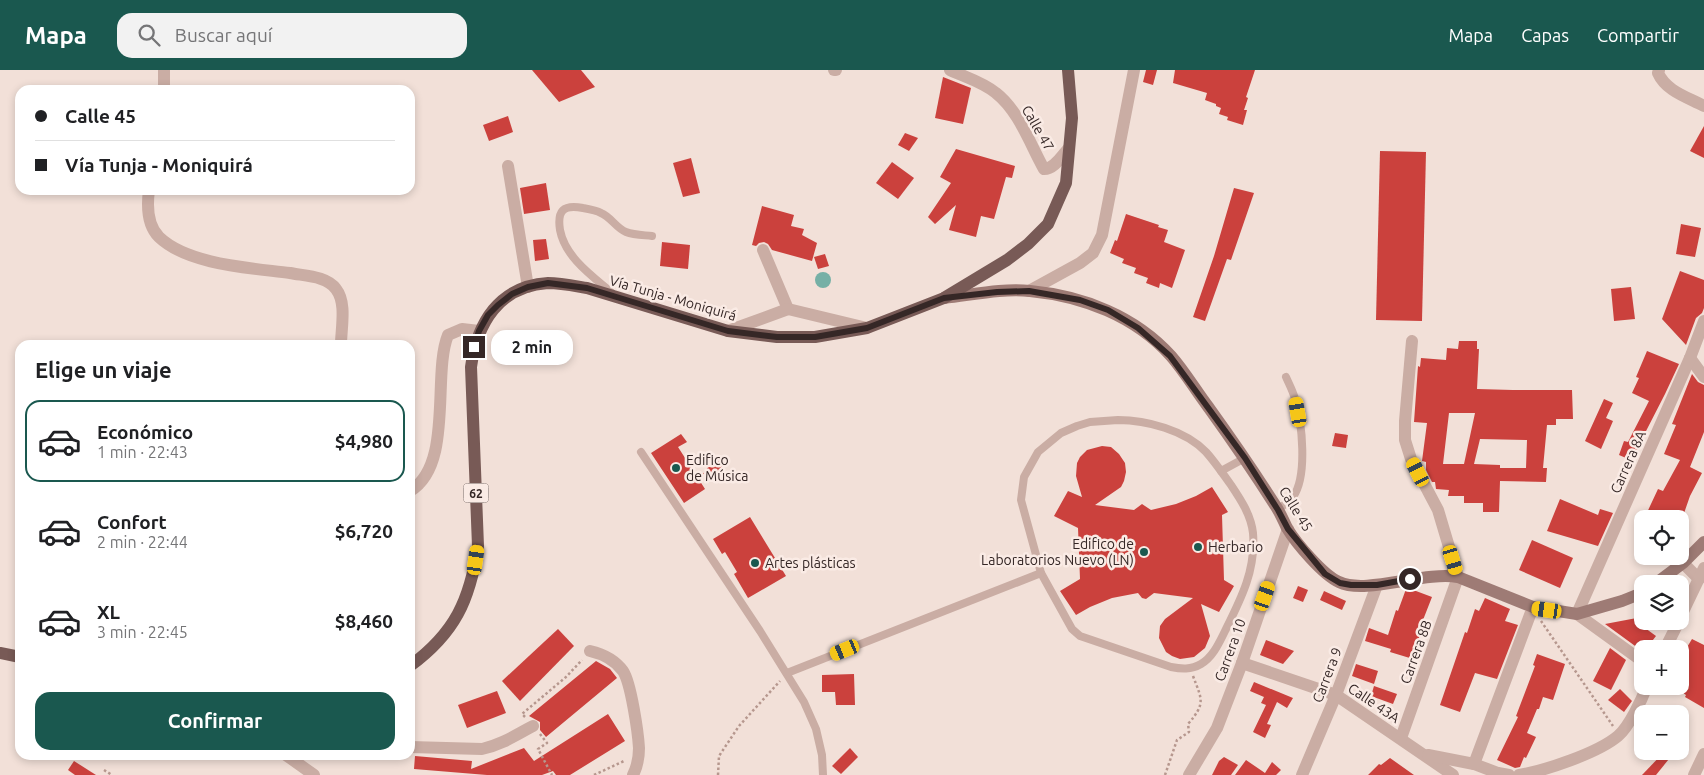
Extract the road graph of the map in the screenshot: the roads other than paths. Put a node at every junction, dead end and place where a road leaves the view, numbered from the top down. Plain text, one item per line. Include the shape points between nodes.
1 (164, 70) edge
2 (950, 70) edge
3 (1068, 70) edge
4 (1134, 70) edge
5 (1659, 70) edge
6 (164, 85) edge
7 (1704, 106) edge
8 (1069, 148) junction
9 (508, 166) dead end
10 (149, 195) edge
11 (652, 236) dead end
12 (763, 250) dead end
13 (528, 287) junction
14 (1029, 291) junction
15 (616, 297) junction
16 (944, 298) junction
17 (788, 310) junction
18 (1704, 321) edge
19 (867, 328) junction
20 (479, 331) junction
21 (728, 331) junction
22 (341, 340) edge
23 (1412, 342) dead end
24 (1690, 358) junction
25 (1286, 377) dead end
26 (1704, 377) edge
27 (641, 452) dead end
28 (1245, 458) junction
29 (1221, 470) junction
30 (415, 486) edge
31 (1278, 510) junction
32 (1288, 529) junction
33 (1704, 542) edge
34 (1689, 557) edge
35 (1680, 565) edge
36 (1686, 565) edge
37 (1041, 573) junction
38 (1702, 574) edge
39 (1667, 575) edge
40 (1458, 576) junction
41 (1377, 585) junction
42 (1634, 596) edge
43 (1689, 600) edge
44 (1533, 608) junction
45 (1577, 614) junction
46 (590, 651) road end
47 (0, 654) edge
48 (15, 656) edge
49 (1634, 656) edge
50 (415, 662) edge
51 (1242, 663) junction
52 (787, 673) junction
53 (1336, 695) junction
54 (1644, 695) edge
55 (533, 726) road end
56 (1401, 738) junction
57 (415, 747) edge
58 (1423, 754) junction
59 (1704, 754) edge
60 (293, 760) edge
61 (1474, 764) junction
62 (314, 775) edge
63 (633, 775) edge
64 (823, 775) edge
65 (1189, 775) edge
66 (1302, 775) edge
67 (1453, 775) edge
68 (1509, 775) edge
69 (1518, 775) edge
70 (1694, 775) edge

1 - 6 street
2 - 8 street, Calle 47 via 997,93 1016,116 1044,169 1055,164
3 - 8 main road, Vía Tunja - Moniquirá / 62 via 1072,118
4 - 14 street via 1102,235 1093,253 1080,263
5 - 7 street via 1662,82 1668,87
8 - 16 main road, Vía Tunja - Moniquirá / 62 via 1066,183 1048,224 1007,260
9 - 13 street
10 - 22 street via 147,212 152,224 158,236 174,247 214,262 328,281 342,302
11 - 15 lane via 626,232 602,213 590,209 571,206 560,214 561,235 574,258
12 - 17 street
13 - 15 main road, Vía Tunja - Moniquirá / 62 via 548,283 570,285
13 - 20 main road, Vía Tunja - Moniquirá / 62 via 498,305
14 - 16 street, Calle 45
14 - 28 street, Calle 45 via 1080,300 1108,310 1138,328 1170,356
15 - 21 main road, Vía Tunja - Moniquirá / 62
16 - 19 main road, Vía Tunja - Moniquirá / 62
17 - 19 street
17 - 21 street
18 - 24 street, Carrera 8A
19 - 21 main road, Vía Tunja - Moniquirá / 62 via 815,337 777,337
20 - 30 street via 462,329 448,335 443,354 441,407 434,454 422,480
20 - 50 main road, Vía Tunja - Moniquirá / 62 via 471,367 478,546 474,573 456,619 442,638
23 - 40 street via 1405,440 1438,510
24 - 26 street
24 - 45 street, Carrera 8A
25 - 31 lane via 1295,397 1302,474 1293,497
27 - 52 lane
28 - 29 lane
28 - 31 street, Calle 45
29 - 37 lane via 1193,441 1149,423 1105,420 1061,433 1034,458 1021,489 1024,514
29 - 37 lane via 1240,498 1250,521 1252,562 1243,597 1217,647 1201,664 1187,669 1171,667 1080,636 1072,629
31 - 32 street, Calle 45
32 - 41 street, Calle 45 via 1325,574 1340,583
32 - 51 street, Carrera 10
33 - 34 street
35 - 39 street
36 - 38 street
37 - 52 lane
38 - 43 street
40 - 41 street, Calle 45 via 1427,576
40 - 44 street, Calle 45
40 - 56 street, Carrera 8B
41 - 53 street, Carrera 9
42 - 45 street
44 - 45 street, Calle 45
44 - 61 street
45 - 49 street
46 - 63 street via 608,658 628,680 639,749
47 - 48 main road
51 - 53 street, Calle 43A
51 - 65 street, Carrera 10 via 1217,728
52 - 64 lane via 816,729
53 - 56 street, Calle 43A
53 - 66 street, Carrera 9
54 - 69 street via 1619,735 1563,763
55 - 57 street via 494,747
56 - 58 street, Calle 43A
58 - 61 street
58 - 67 street, Calle 43A
59 - 70 street
60 - 62 street
61 - 68 street

